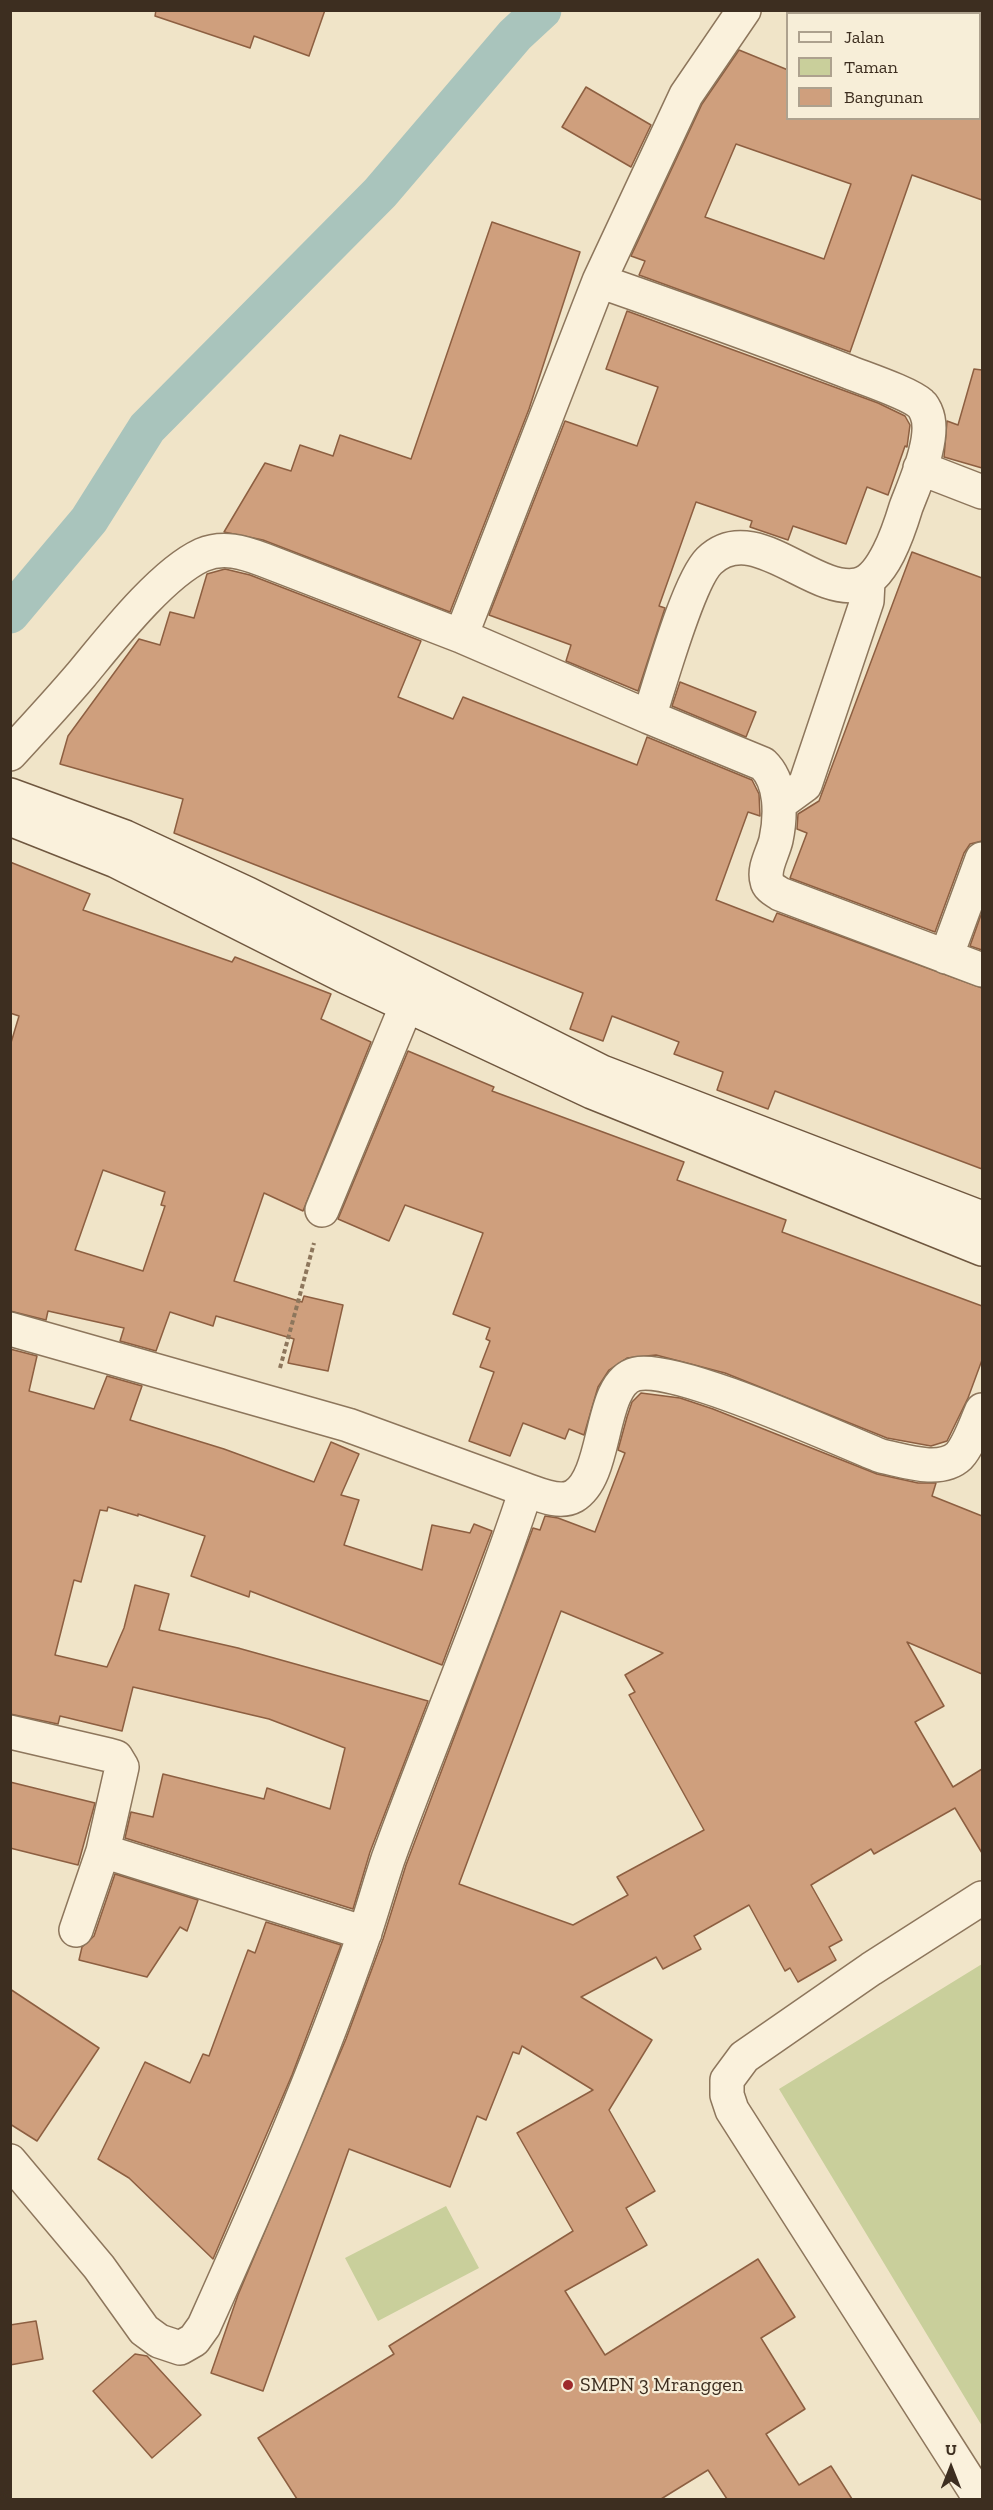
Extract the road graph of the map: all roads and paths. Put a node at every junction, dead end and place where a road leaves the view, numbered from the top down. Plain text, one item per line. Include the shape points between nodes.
1 (744, 10) edge
2 (599, 281) junction
3 (920, 468) junction
4 (982, 492) edge
5 (868, 581) junction
6 (461, 636) junction
7 (649, 717) junction
8 (10, 754) edge
9 (10, 795) edge
10 (779, 804) junction
11 (10, 819) edge
12 (982, 859) edge
13 (946, 957) junction
14 (982, 970) edge
15 (412, 993) junction
16 (688, 1118) junction
17 (322, 1210) joint
18 (982, 1218) edge
19 (982, 1249) edge
20 (10, 1329) edge
21 (284, 1407) junction
22 (982, 1410) edge
23 (526, 1490) junction
24 (10, 1732) edge
25 (103, 1851) junction
26 (982, 1898) edge
27 (76, 1930) dead end
28 (365, 1933) junction
29 (10, 2161) edge
30 (981, 2499) edge

1 - 2 street via 686,95
2 - 3 street via 747,333 920,403 928,418 929,436
2 - 6 street
3 - 4 street
3 - 5 street via 897,536
5 - 7 street via 838,584 765,552 741,549 720,553 708,562 691,592
5 - 10 street via 867,601 806,785
6 - 7 street
6 - 8 street via 239,551 219,550 182,567 135,610
7 - 10 street via 763,764 774,777
9 - 15 street via 135,841 248,894
10 - 13 street via 776,840 766,878 770,887
11 - 15 street via 116,861
12 - 13 street
13 - 14 street
15 - 16 street via 592,1092
15 - 17 street
16 - 18 street
16 - 19 street
17 - 21 path via 279,1370
20 - 21 street
21 - 23 street via 348,1425
22 - 23 street via 959,1456 942,1463 913,1462 881,1456 694,1383 649,1371 628,1378 615,1393 600,1447 581,1490 573,1497 548,1498
23 - 28 street via 459,1680 388,1860
24 - 25 street via 110,1755 120,1761 122,1767
25 - 27 street
25 - 28 street
26 - 30 street via 744,2057 727,2080 732,2109
28 - 29 street via 262,2198 204,2326 187,2346 172,2346 144,2330 99,2267

